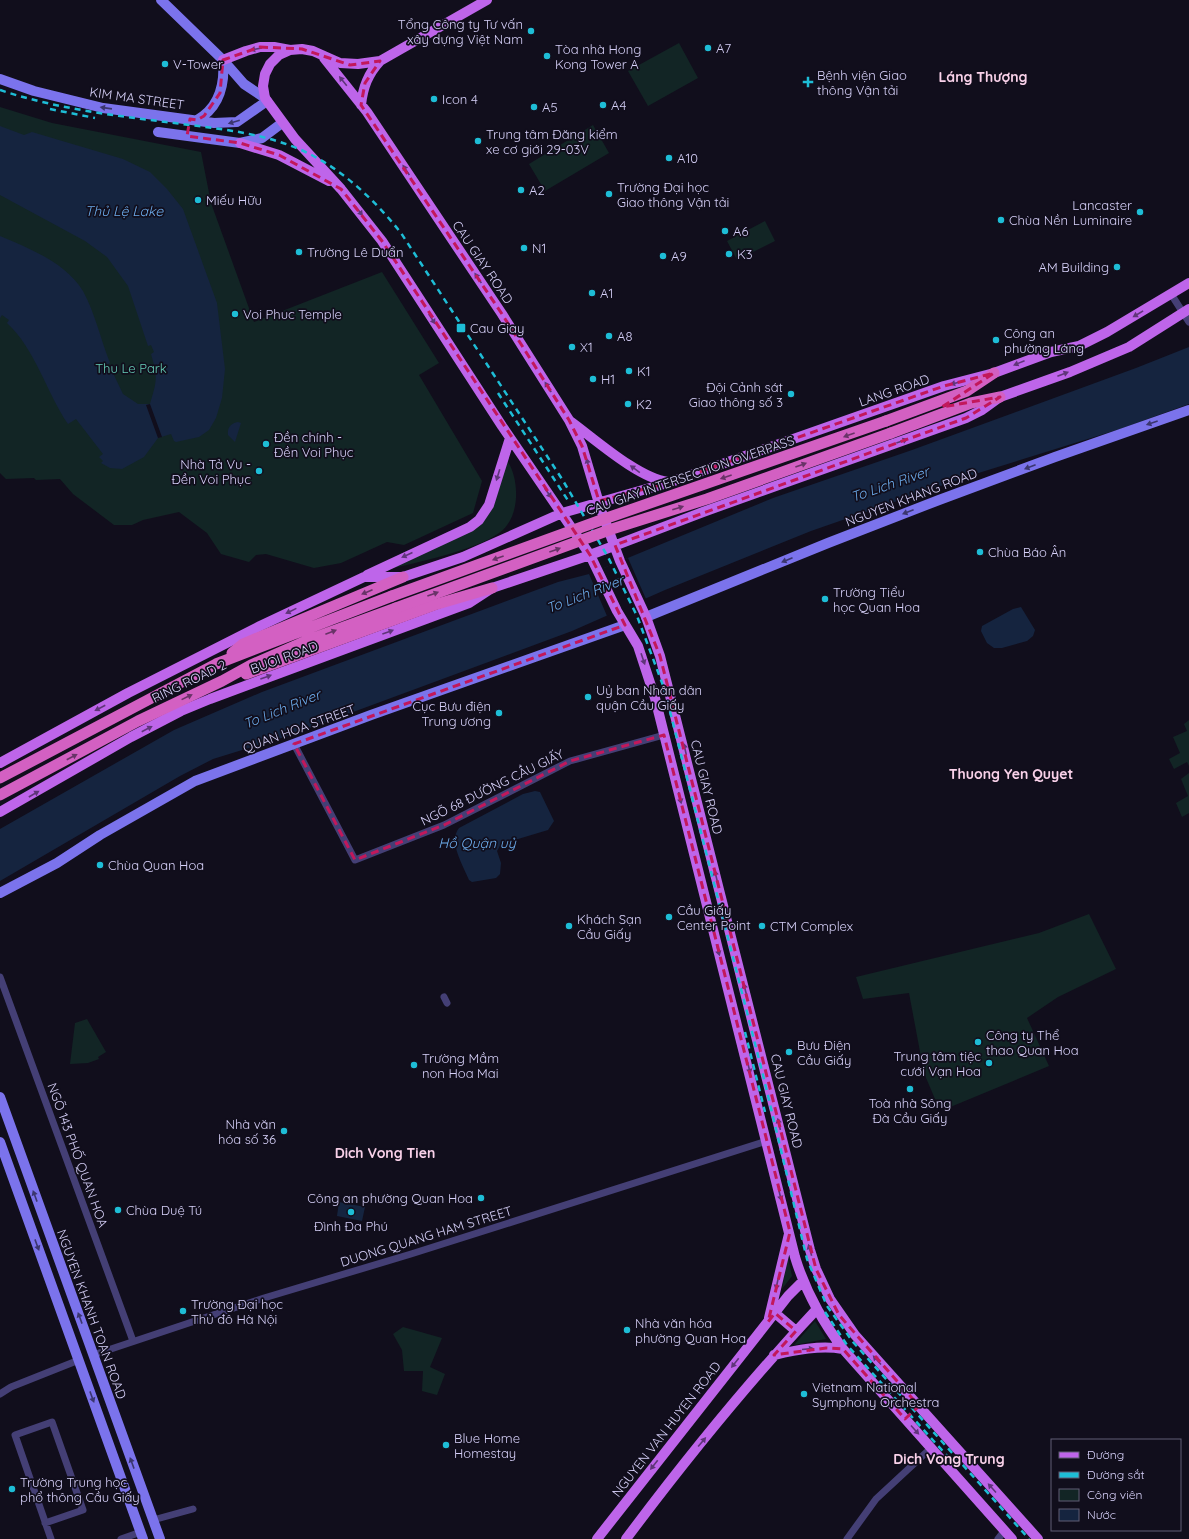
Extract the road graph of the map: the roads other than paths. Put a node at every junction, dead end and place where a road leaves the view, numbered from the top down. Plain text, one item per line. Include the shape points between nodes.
1 (161, 0) edge
2 (487, 0) edge
3 (290, 50) junction
4 (324, 58) junction
5 (223, 60) junction
6 (380, 61) junction
7 (0, 79) edge
8 (266, 100) junction
9 (361, 104) junction
10 (194, 120) junction
11 (282, 123) junction
12 (158, 132) dead end
13 (187, 136) junction
14 (240, 143) junction
15 (341, 189) junction
16 (1189, 283) edge
17 (1171, 294) junction
18 (1187, 315) edge
19 (994, 373) junction
20 (1000, 397) junction
21 (1189, 410) edge
22 (569, 420) junction
23 (510, 438) junction
24 (671, 482) junction
25 (599, 502) junction
26 (562, 513) junction
27 (615, 545) junction
28 (590, 555) junction
29 (364, 577) junction
30 (403, 577) junction
31 (492, 588) junction
32 (392, 596) joint
33 (396, 608) joint
34 (646, 617) junction
35 (625, 624) junction
36 (216, 664) junction
37 (222, 682) junction
38 (664, 735) junction
39 (294, 744) junction
40 (0, 763) edge
41 (0, 778) edge
42 (0, 794) edge
43 (0, 812) edge
44 (0, 893) edge
45 (0, 977) edge
46 (755, 1026) junction
47 (739, 1031) junction
48 (0, 1097) edge
49 (767, 1141) junction
50 (0, 1142) edge
51 (790, 1232) junction
52 (803, 1281) junction
53 (817, 1309) junction
54 (775, 1313) junction
55 (768, 1322) junction
56 (796, 1332) junction
57 (133, 1341) junction
58 (843, 1349) junction
59 (93, 1355) junction
60 (774, 1355) junction
61 (79, 1360) junction
62 (0, 1394) edge
63 (919, 1406) junction
64 (905, 1419) junction
65 (931, 1448) junction
66 (193, 1509) dead end
67 (153, 1520) junction
68 (45, 1523) junction
69 (1005, 1530) junction
70 (142, 1535) edge
71 (51, 1539) edge
72 (121, 1539) edge
73 (160, 1539) edge
74 (597, 1539) edge
75 (626, 1539) edge
76 (848, 1539) edge
77 (998, 1539) edge
78 (1012, 1539) edge
79 (1038, 1539) edge

1 - 5 main road
2 - 6 main road
3 - 4 main road via 313,51
3 -> 5 main road via 260,47
3 - 8 main road via 279,55 267,69 263,86
4 - 6 main road via 350,65
9 -> 4 main road, CAU GIAY ROAD
5 - 8 main road via 244,84
5 - 10 main road via 224,78 220,93 209,112
6 - 9 main road via 370,72 365,83
10 -> 7 main road, KIM MA STREET via 89,105
8 -> 10 main road, KIM MA STREET via 237,122 214,123
8 - 11 main road
22 -> 9 main road, CAU GIAY ROAD via 502,314
10 - 13 main road
11 - 14 main road via 262,138
11 - 15 main road
12 - 13 main road
13 - 14 main road
14 - 15 main road via 294,162
15 -> 23 main road via 382,241
16 - 17 main road, LANG ROAD
17 - 18 street
17 -> 19 main road, LANG ROAD via 1079,346 1038,356
20 -> 18 main road via 1129,347
19 -> 24 main road, LANG ROAD via 944,386
19 -> 32 highway, CAU GIAY INTERSECTION OVERPASS, bridge via 967,391 886,422 604,519
27 -> 20 main road via 966,418
33 -> 20 highway, CAU GIAY INTERSECTION OVERPASS, bridge via 612,529 706,499 891,433 971,402
21 -> 34 main road, NGUYEN KHANG ROAD via 931,503
24 -> 22 main road via 657,480 642,473
25 -> 22 main road, CAU GIAY ROAD via 582,446
23 -> 26 main road
23 -> 29 main road via 489,505 479,520 470,527
24 - 25 main road, LANG ROAD
25 - 26 main road, LANG ROAD
25 - 27 main road, CAU GIAY ROAD
26 - 28 main road
26 - 30 main road via 463,557
27 - 28 main road, BUOI ROAD
27 - 34 main road, CAU GIAY ROAD
28 - 31 main road, BUOI ROAD
28 - 35 main road
29 - 30 main road
29 -> 40 main road via 135,689
30 -> 36 highway via 243,644
31 - 37 highway via 434,605
43 -> 31 main road, BUOI ROAD via 181,711 239,687 469,603
32 - 36 highway, RING ROAD 2
37 -> 33 highway, RING ROAD 2 via 278,653
46 -> 34 main road, CAU GIAY ROAD via 678,722 660,656
35 -> 38 main road via 643,659
35 - 39 main road, QUAN HOA STREET
36 - 41 highway, RING ROAD 2
42 -> 37 highway, RING ROAD 2 via 138,721
38 - 39 street, NGÕ 68 ĐƯỜNG CẦU GIẤY via 570,762 444,825 355,860
38 -> 47 main road
39 - 44 main road, QUAN HOA STREET via 195,781 100,835 57,863
45 - 57 street, NGÕ 143 PHỐ QUAN HOA
46 - 47 main road
63 -> 46 main road, CAU GIAY ROAD via 855,1335 822,1284 804,1227
47 -> 49 main road
59 -> 48 main road, NGUYEN KHANH TOAN ROAD
49 -> 51 main road
49 - 57 street, DUONG QUANG HAM STREET
50 -> 61 main road
51 - 52 main road
51 -> 55 main road
52 - 53 main road
52 - 54 main road, NGUYEN VAN HUYEN ROAD
53 - 56 main road
53 - 58 main road
54 - 55 main road, NGUYEN VAN HUYEN ROAD
54 - 56 main road
55 -> 74 main road, NGUYEN VAN HUYEN ROAD
56 - 60 main road
57 - 59 street, DUONG QUANG HAM STREET
60 -> 58 main road via 795,1350
58 - 64 main road
59 - 61 main road
67 -> 59 main road, NGUYEN KHANH TOAN ROAD
75 -> 60 main road via 695,1450
61 - 62 street via 11,1387
61 -> 70 main road
63 - 64 main road
79 -> 63 main road, CAU GIAY ROAD
64 -> 65 main road
65 - 69 main road
65 - 76 street via 876,1499
66 - 67 street
67 - 73 main road, NGUYEN KHANH TOAN ROAD
68 - 68 street via 83,1510 52,1422 15,1435
68 - 71 street
69 - 77 street
69 - 78 main road
70 - 72 street

